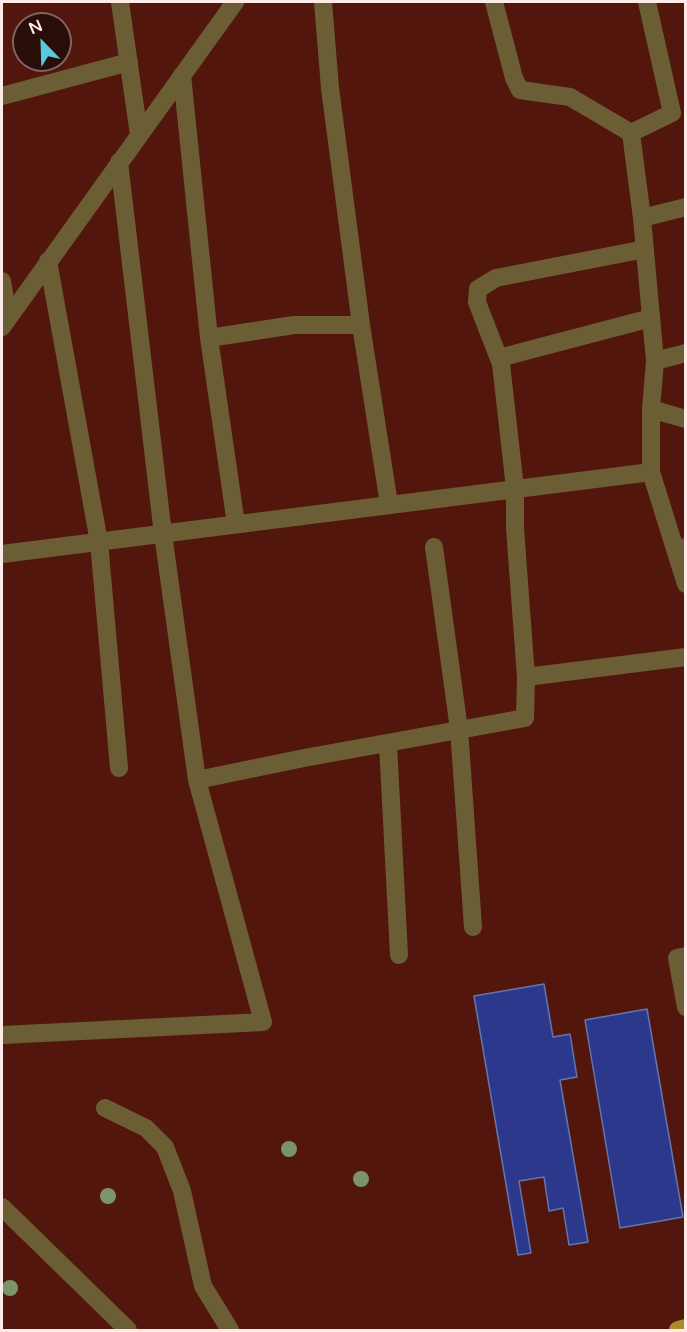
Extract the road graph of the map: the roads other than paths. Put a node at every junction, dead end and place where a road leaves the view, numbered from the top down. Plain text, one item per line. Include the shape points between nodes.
1 (120, 2) edge
2 (235, 2) edge
3 (323, 2) edge
4 (494, 2) edge
5 (647, 2) edge
6 (129, 62) junction
7 (182, 75) junction
8 (2, 96) edge
9 (631, 133) junction
10 (139, 135) junction
11 (119, 162) junction
12 (686, 207) edge
13 (642, 218) junction
14 (645, 249) junction
15 (48, 261) junction
16 (2, 281) edge
17 (651, 318) junction
18 (5, 322) edge
19 (361, 325) junction
20 (209, 338) junction
21 (686, 353) edge
22 (499, 358) junction
23 (655, 361) junction
24 (651, 409) junction
25 (686, 419) edge
26 (651, 472) junction
27 (515, 488) junction
28 (389, 504) junction
29 (236, 524) junction
30 (163, 534) junction
31 (99, 542) junction
32 (434, 546) dead end
33 (680, 548) edge
34 (2, 554) edge
35 (686, 584) edge
36 (686, 657) edge
37 (526, 677) junction
38 (459, 729) junction
39 (388, 744) junction
40 (119, 768) dead end
41 (197, 780) junction
42 (473, 927) dead end
43 (399, 955) dead end
44 (686, 956) edge
45 (686, 1007) edge
46 (2, 1035) edge
47 (105, 1108) dead end
48 (2, 1207) edge
49 (686, 1328) edge
50 (128, 1330) edge
51 (231, 1330) edge
52 (678, 1330) edge

1 - 6 street
2 - 7 street
3 - 19 street via 330,88
4 - 9 street via 520,90 570,97
5 - 9 street via 672,113
6 - 8 street
6 - 10 street
7 - 10 street
7 - 20 street
9 - 13 street
10 - 11 street
11 - 15 street
11 - 30 street
12 - 13 street
13 - 14 street
14 - 17 street
14 - 22 street via 496,278 478,289 477,302
15 - 18 street
15 - 31 street
16 - 18 street
17 - 22 street
17 - 23 street
19 - 20 street via 294,325
19 - 28 street
20 - 29 street
21 - 23 street
22 - 27 street
23 - 24 street
24 - 25 street
24 - 26 street
26 - 27 street
26 - 33 street
27 - 28 street
27 - 37 street via 514,528
28 - 29 street
29 - 30 street
30 - 31 street
30 - 41 street
31 - 34 street
31 - 40 street
32 - 38 street
33 - 35 street
36 - 37 street
37 - 38 street via 525,718
38 - 39 street
38 - 42 street
39 - 41 street
39 - 43 street
41 - 46 street via 263,1022
44 - 45 street via 677,958
47 - 51 street via 146,1128 165,1147 182,1191 203,1286
48 - 50 street
49 - 52 main road

